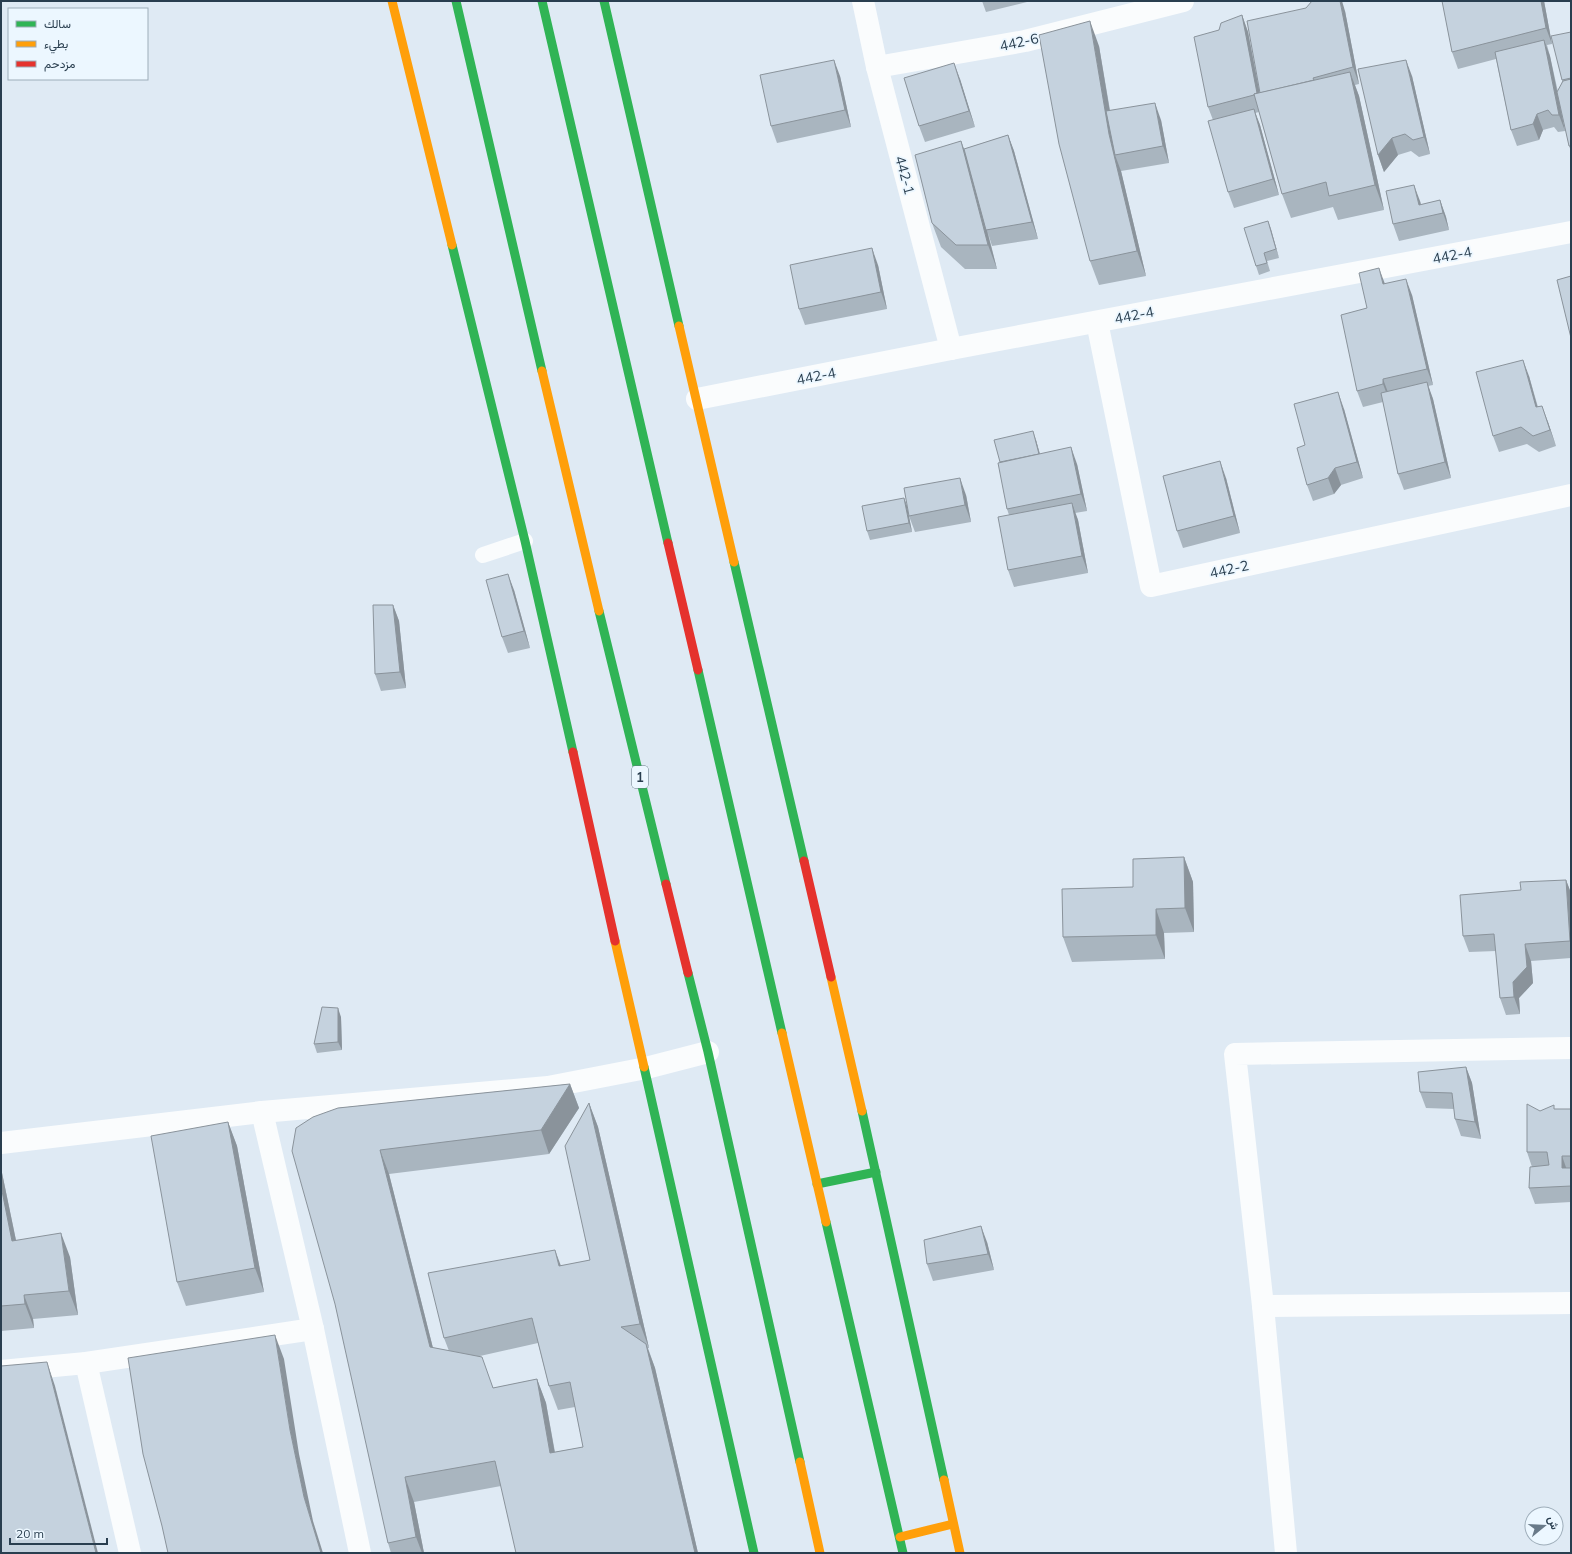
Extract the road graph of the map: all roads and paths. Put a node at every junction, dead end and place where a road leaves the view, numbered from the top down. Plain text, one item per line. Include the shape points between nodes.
1 (392, 1) edge
2 (456, 1) edge
3 (542, 1) edge
4 (604, 1) edge
5 (862, 1) edge
6 (1183, 1) edge
7 (877, 68) junction
8 (1571, 232) edge
9 (1097, 322) junction
10 (951, 349) junction
11 (697, 399) junction
12 (1571, 496) edge
13 (525, 541) junction
14 (483, 555) dead end
15 (1571, 1048) edge
16 (708, 1052) junction
17 (646, 1068) junction
18 (262, 1112) junction
19 (1, 1143) edge
20 (876, 1172) junction
21 (817, 1184) junction
22 (1571, 1303) edge
23 (1264, 1306) junction
24 (313, 1329) junction
25 (86, 1363) junction
26 (1, 1371) edge
27 (953, 1524) junction
28 (900, 1537) junction
29 (130, 1553) edge
30 (360, 1553) edge
31 (754, 1553) edge
32 (820, 1553) edge
33 (903, 1553) edge
34 (960, 1553) edge
35 (1286, 1553) edge

1 - 13 main road
2 - 16 main road, 1 via 578,527
3 - 21 main road
4 - 11 main road
5 - 7 street, 442-1
6 - 7 street, 442-6 via 1025,41
7 - 10 street, 442-1
8 - 9 street, 442-4
9 - 10 street, 442-4
9 - 12 street, 442-2 via 1151,586
10 - 11 street, 442-4
11 - 20 main road
13 - 14 lane
13 - 17 main road
15 - 23 street via 1235,1054
16 - 17 street
16 - 32 main road, 1
17 - 18 street via 548,1087
17 - 31 main road
18 - 19 street
18 - 24 street
20 - 21 main road
20 - 27 main road
21 - 28 main road
22 - 23 street
23 - 35 street
24 - 25 street
24 - 30 street
25 - 26 street
25 - 29 street
27 - 28 main road
27 - 34 main road
28 - 33 main road

